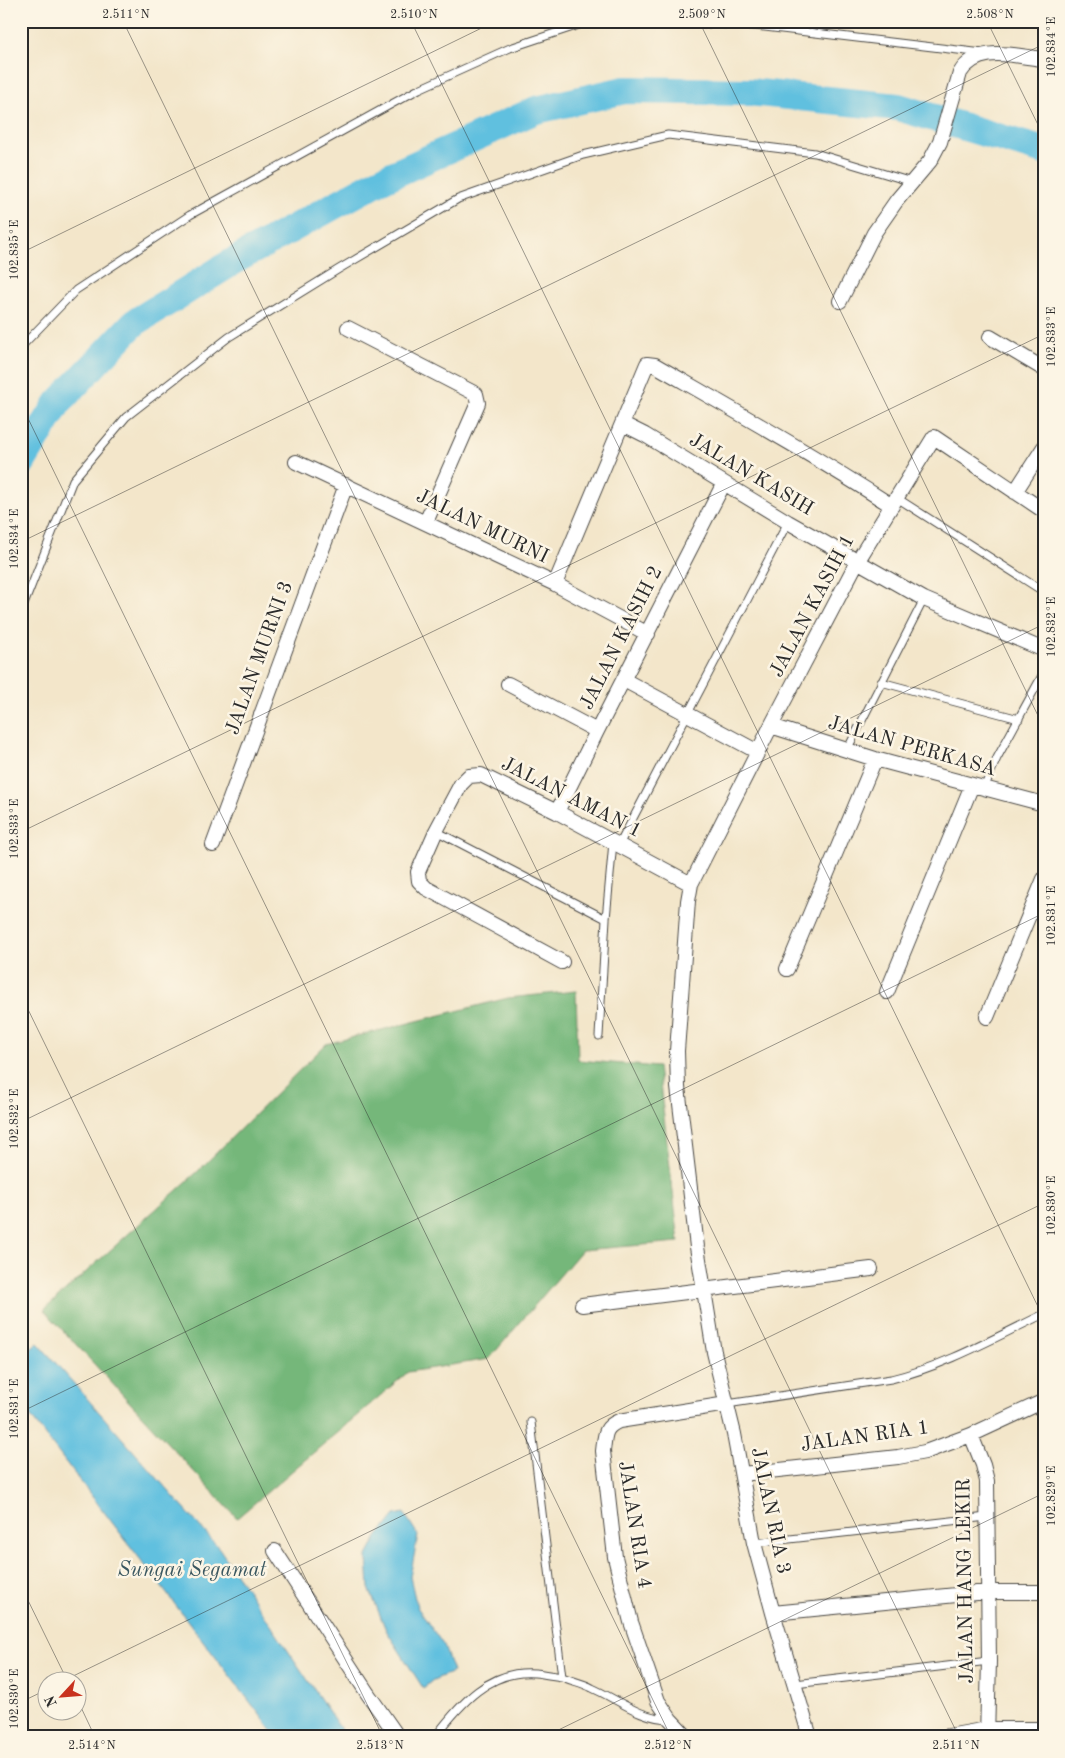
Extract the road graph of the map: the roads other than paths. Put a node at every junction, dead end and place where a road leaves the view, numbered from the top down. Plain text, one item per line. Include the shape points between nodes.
1 (591, 21) edge
2 (642, 21) edge
3 (991, 54) junction
4 (1043, 59) edge
5 (912, 182) junction
6 (840, 301) dead end
7 (348, 328) dead end
8 (990, 337) dead end
9 (21, 347) edge
10 (1044, 369) edge
11 (623, 424) junction
12 (1044, 447) edge
13 (296, 462) dead end
14 (724, 483) junction
15 (346, 485) junction
16 (1015, 492) junction
17 (894, 502) junction
18 (1044, 511) edge
19 (426, 522) junction
20 (788, 522) junction
21 (857, 562) junction
22 (555, 584) junction
23 (1044, 592) edge
24 (924, 599) junction
25 (21, 612) edge
26 (648, 634) junction
27 (1044, 650) edge
28 (1044, 672) edge
29 (624, 680) junction
30 (881, 682) junction
31 (508, 684) dead end
32 (687, 714) junction
33 (1019, 719) junction
34 (771, 726) junction
35 (597, 731) junction
36 (847, 750) junction
37 (758, 752) junction
38 (875, 759) junction
39 (978, 787) junction
40 (1044, 804) edge
41 (558, 812) junction
42 (436, 831) junction
43 (616, 844) junction
44 (213, 845) dead end
45 (1044, 879) edge
46 (691, 884) junction
47 (606, 919) junction
48 (562, 962) dead end
49 (786, 969) dead end
50 (888, 992) dead end
51 (986, 1017) dead end
52 (599, 1036) dead end
53 (871, 1269) dead end
54 (704, 1290) junction
55 (582, 1305) dead end
56 (1044, 1314) edge
57 (1044, 1400) edge
58 (727, 1404) junction
59 (531, 1422) dead end
60 (971, 1435) junction
61 (742, 1474) junction
62 (987, 1517) junction
63 (754, 1543) junction
64 (275, 1551) dead end
65 (987, 1592) junction
66 (1044, 1592) edge
67 (773, 1613) junction
68 (989, 1661) junction
69 (562, 1677) junction
70 (795, 1684) junction
71 (670, 1719) junction
72 (1044, 1729) edge
73 (987, 1733) edge
74 (398, 1737) edge
75 (435, 1737) edge
76 (687, 1737) edge
77 (810, 1737) edge
78 (943, 1737) edge

1 - 9 lane via 510,48 419,89 190,215 76,290
2 - 3 lane via 756,26
3 - 4 street
3 - 5 street via 965,64 940,142 930,161
5 - 6 street via 874,233
5 - 25 lane via 815,153 668,135 583,155 458,199 229,337 126,417 73,480
7 - 19 street via 476,394 478,403
8 - 10 street
11 - 14 street, JALAN KASIH
11 - 17 street via 647,364 656,365
11 - 22 street
12 - 16 street
13 - 15 street, JALAN MURNI
14 - 20 street, JALAN KASIH
14 - 26 street, JALAN KASIH 2
15 - 19 street, JALAN MURNI
15 - 44 street, JALAN MURNI 3
16 - 17 street, JALAN KASIH 1 via 934,437
16 - 18 street
17 - 21 street, JALAN KASIH 1
17 - 23 lane
19 - 22 street, JALAN MURNI
20 - 21 street, JALAN KASIH
20 - 32 lane
21 - 24 street, JALAN KASIH
21 - 34 street, JALAN KASIH 1
22 - 26 street, JALAN MURNI
24 - 27 street, JALAN KASIH
24 - 30 lane
26 - 29 street, JALAN KASIH 2
28 - 33 lane
29 - 32 street
29 - 35 street, JALAN KASIH 2
30 - 33 lane
30 - 36 lane
31 - 35 street
32 - 37 street
32 - 43 lane
33 - 39 lane
34 - 36 street, JALAN PERKASA
34 - 37 street, JALAN KASIH 1
35 - 41 street, JALAN KASIH 2
36 - 38 street, JALAN PERKASA
37 - 46 street, JALAN KASIH 1
38 - 39 street, JALAN PERKASA
38 - 49 street
39 - 40 street, JALAN PERKASA
39 - 50 street
41 - 42 street, JALAN AMAN 1 via 482,775 469,776 460,784
41 - 43 street, JALAN AMAN 1
42 - 47 lane
42 - 48 street, JALAN AMAN 1 via 418,872 419,881 426,888
43 - 46 street, JALAN AMAN 1
43 - 47 lane
45 - 51 street
46 - 54 street, JALAN RIA 3 via 678,1078
47 - 52 lane
53 - 54 street
54 - 55 street
54 - 58 street, JALAN RIA 3
56 - 58 lane via 956,1357 909,1375
57 - 60 street, JALAN RIA 1
58 - 61 street, JALAN RIA 3
58 - 71 street, JALAN RIA 4 via 619,1421 610,1425 605,1433 603,1451 615,1557 631,1622 658,1701
59 - 69 lane
60 - 61 street, JALAN RIA 1 via 925,1452 898,1457
60 - 62 street, JALAN HANG LEKIR via 985,1473
61 - 63 street, JALAN RIA 3
62 - 63 lane
62 - 65 street, JALAN HANG LEKIR
63 - 67 street, JALAN RIA 3
64 - 74 street
65 - 66 street
65 - 67 street
65 - 68 street, JALAN HANG LEKIR
67 - 70 street, JALAN RIA 3
68 - 70 lane
68 - 73 street, JALAN HANG LEKIR
69 - 71 lane via 590,1687 642,1714
69 - 75 lane via 534,1673 512,1674 495,1680 474,1693
70 - 77 street, JALAN RIA 3
71 - 76 street, JALAN RIA 4
72 - 73 street
73 - 78 street

